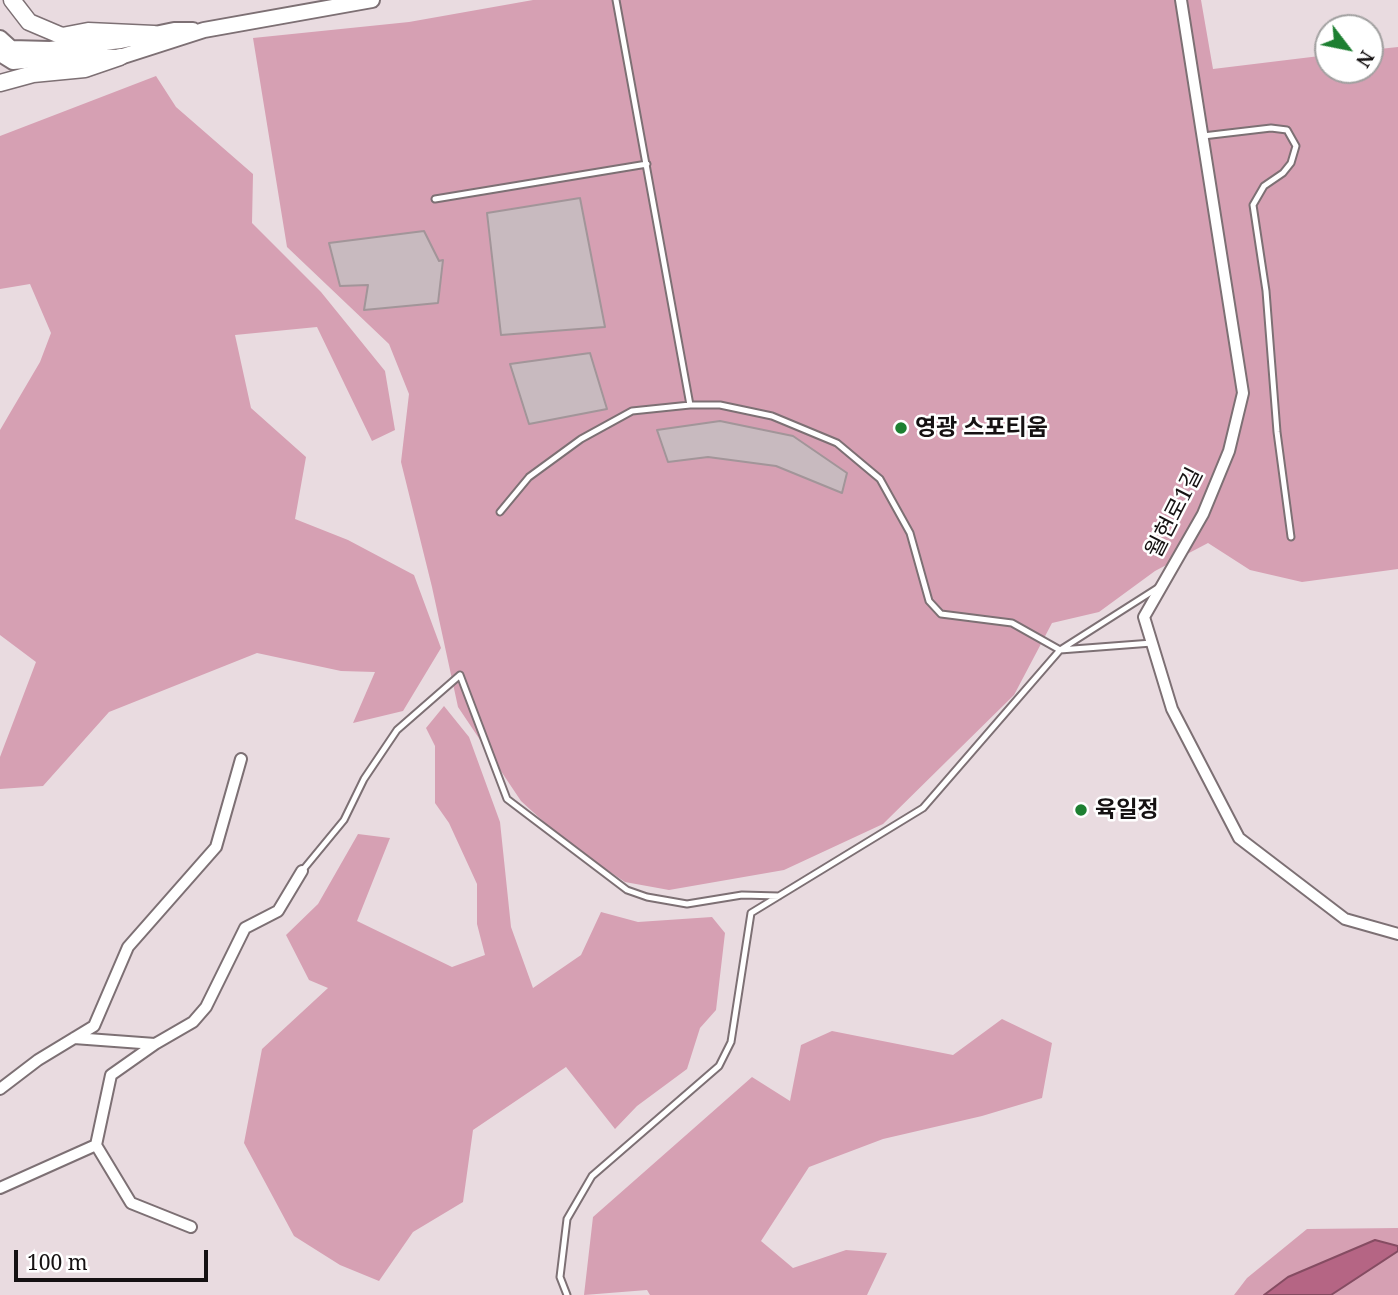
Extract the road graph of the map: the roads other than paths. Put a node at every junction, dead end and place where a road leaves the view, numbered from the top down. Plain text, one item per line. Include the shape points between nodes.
1 (12, 0) edge
2 (372, 0) edge
3 (616, 0) edge
4 (1181, 0) edge
5 (204, 30) junction
6 (153, 34) junction
7 (0, 38) edge
8 (0, 54) edge
9 (120, 57) junction
10 (0, 83) edge
11 (1203, 136) junction
12 (647, 164) junction
13 (435, 199) dead end
14 (690, 405) junction
15 (500, 512) dead end
16 (1291, 537) dead end
17 (1162, 585) junction
18 (1152, 643) junction
19 (1060, 650) junction
20 (241, 759) dead end
21 (302, 871) joint
22 (779, 896) junction
23 (1398, 934) edge
24 (74, 1038) junction
25 (155, 1044) junction
26 (0, 1089) edge
27 (96, 1144) junction
28 (0, 1188) edge
29 (191, 1227) dead end
30 (566, 1295) edge

1 - 6 main road via 29,22 62,36
2 - 5 street
3 - 12 lane
4 - 11 street, 월현로1길
5 - 6 street
5 - 9 street
6 - 7 street via 50,49 11,48
8 - 9 street via 13,62
9 - 10 main road via 85,69 33,74
11 - 16 lane via 1271,128 1287,130 1296,146 1292,163 1264,186 1253,205
11 - 17 street, 월현로1길 via 1243,393 1229,451 1203,514
12 - 13 lane
12 - 14 lane
14 - 15 lane via 632,411 581,439 529,477
14 - 19 lane via 720,405 780,418 837,443 880,479 910,533 929,601 941,614 1013,623
17 - 18 street, 월현로1길 via 1144,617
17 - 19 lane
18 - 19 lane
18 - 23 street, 월현로1길 via 1172,709 1240,838 1345,919
19 - 22 lane via 923,808
20 - 24 street via 216,847 128,947 94,1026
21 - 22 lane via 344,820 364,779 397,730 460,675 507,799 627,890 687,904 742,895
21 - 25 street via 278,911 245,928 194,1022
22 - 30 lane via 751,913 731,1042 719,1066 592,1176 567,1219 560,1277
24 - 25 street
24 - 26 street
25 - 27 street via 111,1075
27 - 28 street
27 - 29 street via 131,1203

